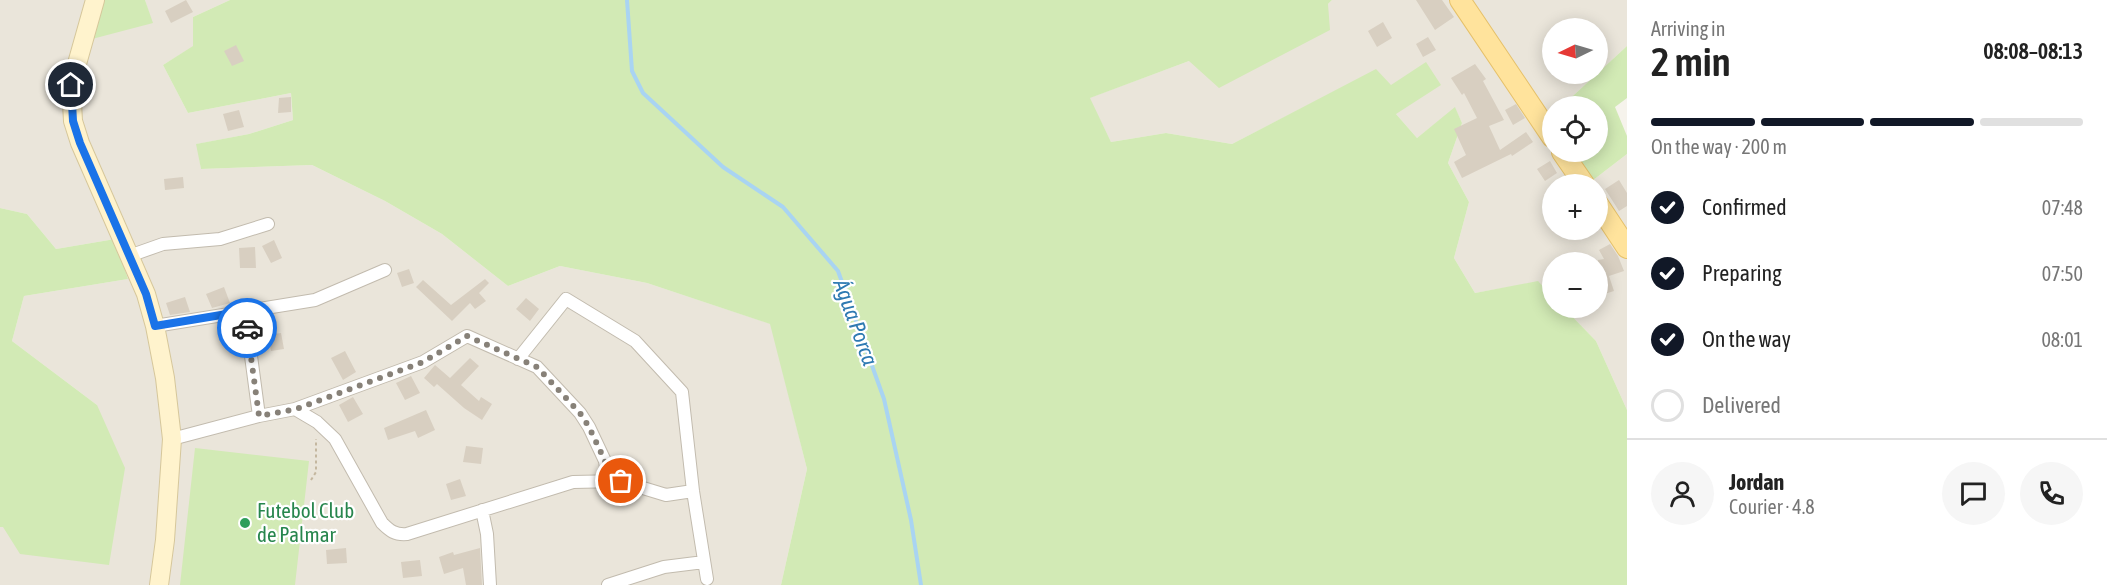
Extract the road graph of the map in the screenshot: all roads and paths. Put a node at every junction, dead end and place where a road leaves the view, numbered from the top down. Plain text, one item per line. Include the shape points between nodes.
1 (95, 0) edge
2 (1460, 0) edge
3 (1542, 121) edge
4 (1608, 219) edge
5 (268, 224) dead end
6 (1627, 248) edge
7 (129, 256) junction
8 (385, 270) dead end
9 (245, 311) junction
10 (155, 326) junction
11 (518, 358) junction
12 (296, 409) junction
13 (259, 416) junction
14 (317, 422) junction
15 (172, 439) junction
16 (311, 480) dead end
17 (608, 481) junction
18 (693, 491) junction
19 (482, 510) junction
20 (704, 562) junction
21 (707, 579) dead end
22 (159, 585) edge
23 (490, 585) edge
24 (608, 585) edge

1 - 7 main road via 71,85 70,103 80,143
2 - 3 main road
4 - 6 main road
5 - 7 street via 220,240 163,244
7 - 10 main road
8 - 9 street via 315,300
9 - 10 street
9 - 13 street
10 - 15 main road
11 - 12 street via 467,336 423,362
11 - 17 street via 537,367 580,413 605,461
11 - 18 street via 566,299 635,341 682,392
12 - 13 street
12 - 14 street
13 - 15 street
14 - 16 path via 315,472
14 - 19 street via 335,438 390,531 407,534
15 - 22 main road
17 - 18 street via 621,481 666,495
17 - 19 street via 573,482
18 - 20 street
19 - 23 street
20 - 21 street
20 - 24 street via 664,567

